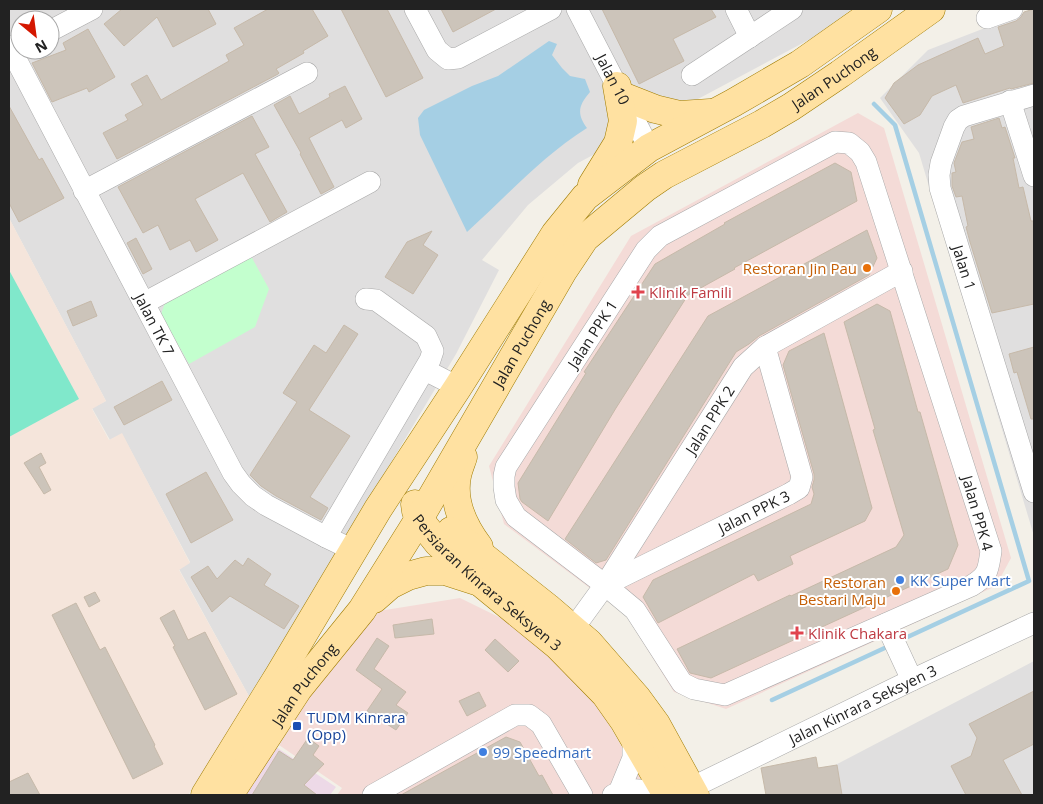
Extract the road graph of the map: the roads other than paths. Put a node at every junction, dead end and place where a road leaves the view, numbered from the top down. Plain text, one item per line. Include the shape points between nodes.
1 (92, 9) edge
2 (415, 9) edge
3 (551, 9) edge
4 (577, 9) edge
5 (736, 9) edge
6 (792, 9) edge
7 (878, 9) edge
8 (932, 9) edge
9 (1012, 9) edge
10 (987, 18) dead end
11 (60, 26) edge
12 (750, 37) junction
13 (19, 60) edge
14 (307, 73) dead end
15 (692, 75) dead end
16 (620, 91) junction
17 (1034, 95) edge
18 (1010, 101) junction
19 (733, 104) junction
20 (762, 124) junction
21 (650, 148) junction
22 (1034, 176) edge
23 (370, 182) dead end
24 (84, 191) junction
25 (585, 197) junction
26 (585, 238) junction
27 (902, 271) junction
28 (366, 299) dead end
29 (144, 303) junction
30 (765, 347) junction
31 (424, 370) junction
32 (454, 393) junction
33 (472, 428) junction
34 (1034, 492) edge
35 (419, 519) junction
36 (326, 537) junction
37 (354, 550) junction
38 (488, 574) junction
39 (604, 585) junction
40 (323, 602) junction
41 (362, 610) junction
42 (1034, 623) edge
43 (573, 628) junction
44 (888, 630) junction
45 (909, 674) junction
46 (633, 734) junction
47 (676, 792) edge
48 (616, 794) edge
49 (205, 795) edge
50 (229, 795) edge
51 (373, 795) edge
52 (582, 795) edge

1 - 11 street
2 - 3 street via 437,50 448,59 458,58
4 - 16 street, Jalan 10
5 - 12 street
6 - 12 street
7 - 19 main road, Jalan Puchong via 800,64
8 - 20 main road, Jalan Puchong via 791,108
9 - 10 street
12 - 15 street
13 - 24 street, Jalan TK 7
14 - 24 street
16 - 19 main road via 655,109 680,115 707,114
16 - 21 street, Jalan 10
16 - 25 main road via 623,121 618,143
17 - 18 street, Jalan 1
18 - 22 street
18 - 34 street, Jalan 1 via 958,120 940,163 939,174 940,188
19 - 21 main road, Jalan Puchong
20 - 21 main road via 731,122 678,150 665,152
20 - 26 main road, Jalan Puchong via 664,175
21 - 25 main road, Jalan Puchong
21 - 26 main road via 638,172 620,183 595,213
23 - 29 street
24 - 29 street, Jalan TK 7
25 - 32 main road, Jalan Puchong via 555,234
26 - 33 main road, Jalan Puchong
27 - 30 street, Jalan PPK 2
27 - 39 street, Jalan PPK 1 via 866,162 849,143 834,142 660,236 646,250 506,467 504,476 506,500 516,517
27 - 44 street, Jalan PPK 4 via 992,551 987,572 980,580
28 - 31 street via 376,300 426,336 433,351
29 - 36 street, Jalan TK 7 via 241,484 266,505
30 - 39 street, Jalan PPK 2 via 743,367
30 - 39 street, Jalan PPK 3 via 802,477 799,488
31 - 32 street
31 - 36 street
32 - 35 main road via 414,495
32 - 37 main road, Jalan Puchong
33 - 35 main road, Jalan Puchong
33 - 38 main road via 457,476 456,492 458,508
35 - 38 main road, Persiaran Kinrara Seksyen 3 via 449,530
35 - 40 main road via 389,536 339,591
35 - 41 main road, Jalan Puchong
36 - 37 street, Jalan TK 7
37 - 40 main road, Jalan Puchong
38 - 41 main road via 426,571 408,576 390,585
38 - 43 main road, Persiaran Kinrara Seksyen 3 via 547,607
38 - 46 main road, Persiaran Kinrara Seksyen 3 via 534,625 605,694
39 - 43 street, Jalan PPK 2
39 - 44 street, Jalan PPK 4 via 634,610 682,683 694,689 725,695
40 - 49 main road, Jalan Puchong
41 - 50 main road, Jalan Puchong via 298,689
42 - 45 street, Jalan Kinrara Seksyen 3
43 - 47 main road, Persiaran Kinrara Seksyen 3 via 637,698 656,724
44 - 45 street
45 - 47 street, Jalan Kinrara Seksyen 3
46 - 47 main road, Persiaran Kinrara Seksyen 3
46 - 48 street via 633,758
47 - 48 street via 634,790
51 - 52 street via 515,715 529,715 542,724

